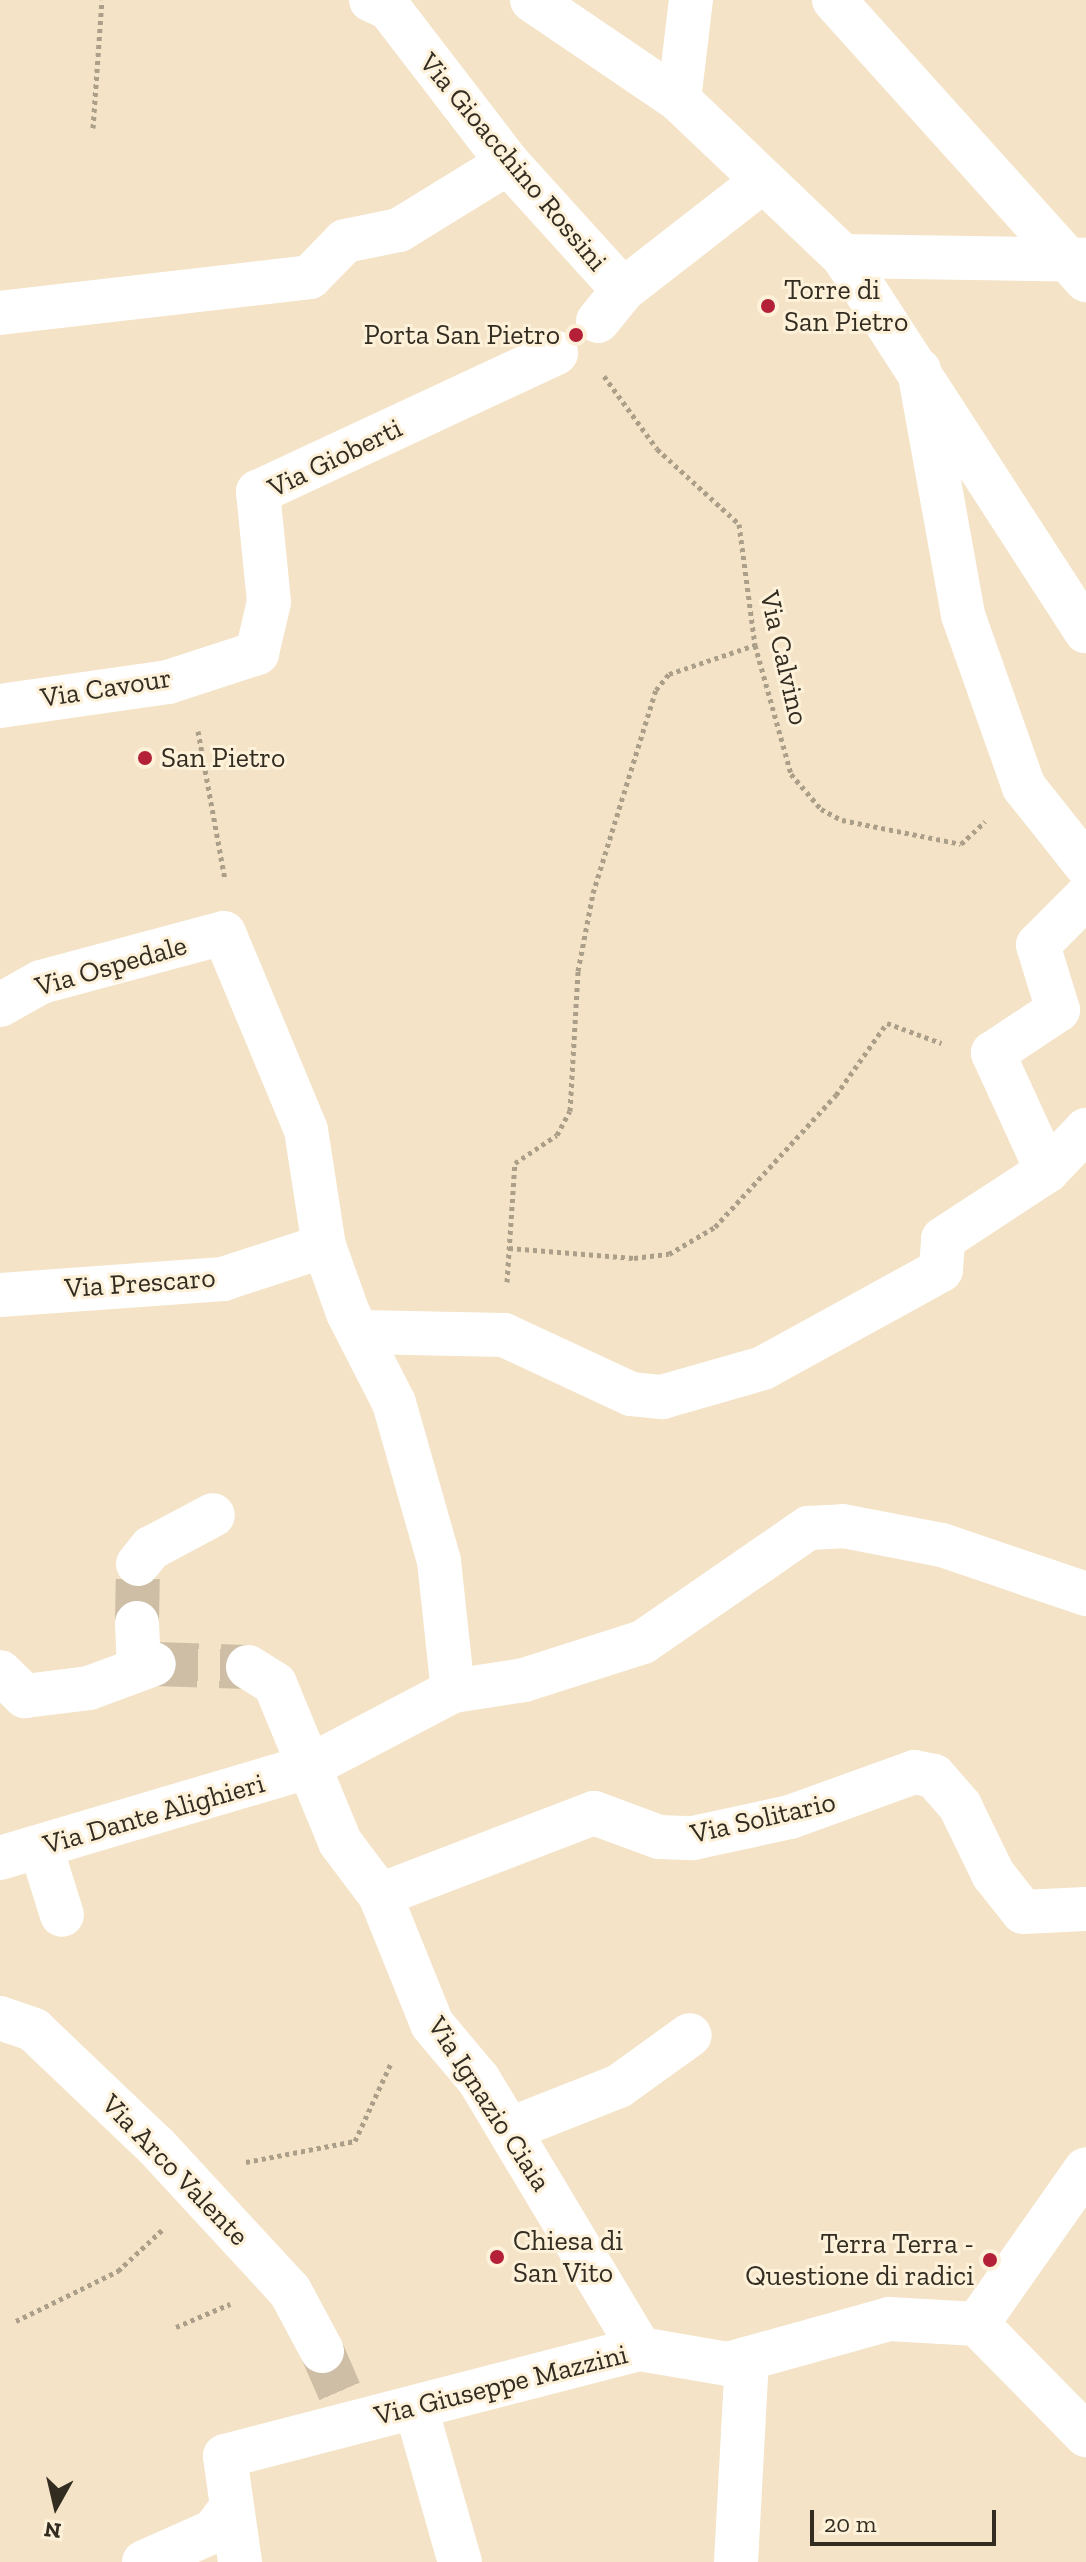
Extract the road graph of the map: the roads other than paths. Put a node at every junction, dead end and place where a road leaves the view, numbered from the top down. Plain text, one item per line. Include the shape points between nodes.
1 (532, 0) edge
2 (691, 0) edge
3 (834, 0) edge
4 (385, 3) edge
5 (679, 100) junction
6 (508, 163) junction
7 (759, 184) junction
8 (843, 256) junction
9 (1080, 266) edge
10 (0, 313) edge
11 (556, 353) dead end
12 (919, 368) junction
13 (1086, 631) edge
14 (257, 653) joint
15 (0, 706) edge
16 (1086, 865) edge
17 (1086, 897) edge
18 (0, 1005) edge
19 (1072, 1153) edge
20 (324, 1246) junction
21 (0, 1295) edge
22 (362, 1332) junction
23 (213, 1515) dead end
24 (138, 1564) dead end
25 (1086, 1594) edge
26 (137, 1623) tunnel mouth
27 (248, 1667) tunnel mouth
28 (0, 1672) edge
29 (453, 1691) junction
30 (308, 1767) junction
31 (20, 1853) edge
32 (380, 1895) junction
33 (1086, 1909) edge
34 (62, 1915) dead end
35 (2, 2022) edge
36 (690, 2035) dead end
37 (510, 2129) junction
38 (1086, 2169) edge
39 (977, 2324) junction
40 (640, 2349) junction
41 (322, 2351) tunnel mouth
42 (747, 2359) junction
43 (416, 2408) junction
44 (1086, 2435) edge
45 (228, 2512) junction
46 (144, 2562) edge
47 (240, 2562) edge
48 (460, 2562) edge
49 (736, 2562) edge

1 - 5 street
2 - 5 street
3 - 9 street
4 - 6 street, Via Gioacchino Rossini
5 - 7 street
6 - 7 street, Via Gioacchino Rossini via 610,305
6 - 10 street via 399,230 345,241 310,277
7 - 8 street
8 - 9 street
8 - 12 street
11 - 14 street, Via Gioberti via 258,492 269,602
12 - 13 street
12 - 16 street via 963,615 1024,787
14 - 15 street, Via Cavour via 188,675
17 - 19 street via 1038,945 1058,1010 993,1053
18 - 20 street, Via Ospedale via 41,982 224,933 306,1130
19 - 22 street via 943,1239 941,1270 763,1368 662,1397 631,1394 504,1335
20 - 21 street, Via Prescaro via 223,1279
20 - 22 street via 348,1313
22 - 29 street via 394,1403 439,1561
23 - 24 street via 151,1548
25 - 29 street, Via Dante Alighieri via 942,1545 843,1526 808,1528 643,1642 524,1680
26 - 28 street via 147,1667 89,1688 25,1696
27 - 30 street, Via Ignazio Ciaia via 275,1684
29 - 30 street, Via Dante Alighieri
30 - 31 street, Via Dante Alighieri
30 - 32 street, Via Ignazio Ciaia via 340,1842
31 - 34 street
32 - 33 street, Via Solitario via 594,1813 659,1837 693,1838 790,1817 914,1772 934,1776 960,1806 993,1874 1023,1912
32 - 37 street, Via Ignazio Ciaia via 432,2024
35 - 41 street, Via Arco Valente via 34,2030 156,2146 290,2291
36 - 37 street via 619,2086
37 - 40 street, Via Ignazio Ciaia
38 - 39 street
39 - 42 street, Via Giuseppe Mazzini via 889,2319
39 - 44 street
40 - 42 street, Via Giuseppe Mazzini via 728,2364
40 - 43 street, Via Giuseppe Mazzini
42 - 49 street
43 - 45 street, Via Giuseppe Mazzini via 348,2414 225,2456
43 - 48 street
45 - 46 street via 214,2531
45 - 47 street

